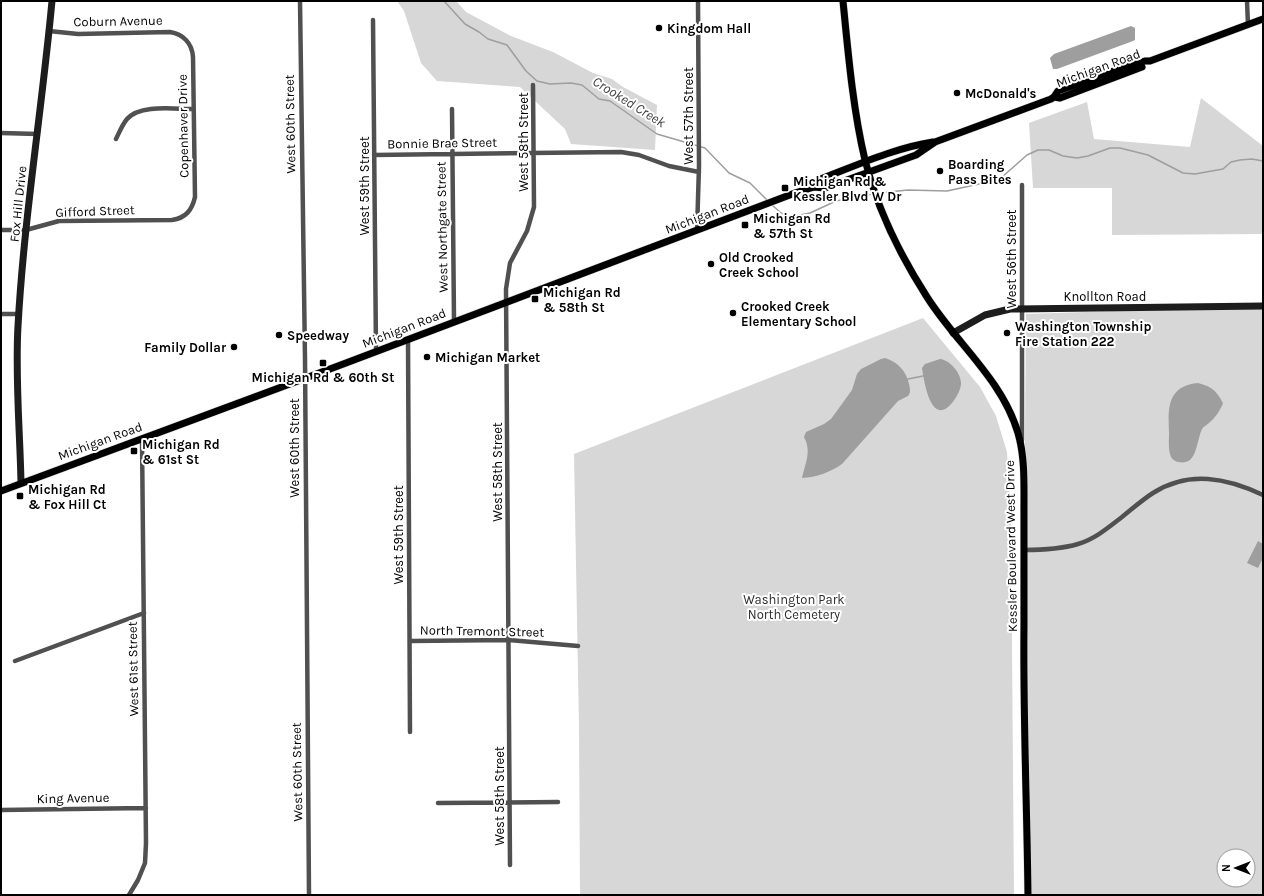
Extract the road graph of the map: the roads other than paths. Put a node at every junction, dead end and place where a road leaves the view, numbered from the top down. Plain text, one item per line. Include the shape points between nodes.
1 (52, 1) edge
2 (300, 1) edge
3 (698, 1) edge
4 (843, 1) edge
5 (1247, 1) edge
6 (1263, 19) edge
7 (374, 20) dead end
8 (1248, 25) junction
9 (50, 31) junction
10 (186, 39) joint
11 (533, 85) dead end
12 (193, 109) junction
13 (452, 109) dead end
14 (1, 134) edge
15 (38, 134) junction
16 (116, 139) dead end
17 (936, 142) junction
18 (534, 153) junction
19 (374, 154) junction
20 (453, 154) junction
21 (865, 162) junction
22 (868, 171) junction
23 (699, 172) junction
24 (1022, 185) dead end
25 (814, 187) junction
26 (188, 213) joint
27 (1, 230) edge
28 (26, 230) junction
29 (697, 230) junction
30 (506, 302) junction
31 (1263, 306) edge
32 (1022, 308) junction
33 (1, 314) edge
34 (19, 314) junction
35 (454, 321) junction
36 (953, 333) junction
37 (408, 339) junction
38 (376, 352) junction
39 (305, 378) junction
40 (142, 438) junction
41 (1022, 452) junction
42 (21, 483) junction
43 (1, 491) edge
44 (1263, 495) edge
45 (1024, 550) junction
46 (144, 613) junction
47 (509, 640) junction
48 (410, 642) junction
49 (578, 646) dead end
50 (14, 661) dead end
51 (410, 732) dead end
52 (510, 802) junction
53 (558, 802) dead end
54 (438, 803) dead end
55 (146, 808) junction
56 (1, 810) edge
57 (510, 865) dead end
58 (129, 895) edge
59 (309, 895) edge
60 (1028, 895) edge

1 - 9 street, Fox Hill Drive
2 - 39 street, West 60th Street
3 - 23 street, West 57th Street
4 - 21 main road, Kessler Boulevard West Drive via 857,120
5 - 8 street
6 - 8 main road, Michigan Road
7 - 19 street, West 59th Street
8 - 17 main road, Michigan Road via 1058,91 1054,97
9 - 10 street, Coburn Avenue via 78,34 170,32
9 - 15 street, Fox Hill Drive
10 - 12 street, Copenhaver Drive via 192,52
11 - 18 street, West 58th Street
12 - 16 street via 140,111 127,119
12 - 26 street, Copenhaver Drive via 195,197
13 - 20 street, West Northgate Street
14 - 15 street
15 - 28 street, Fox Hill Drive
17 - 21 main road, Michigan Road via 914,145
17 - 22 main road, Michigan Road via 916,155
18 - 20 street, Bonnie Brae Street
18 - 23 street, Bonnie Brae Street via 629,152 669,166
18 - 30 street, West 58th Street via 533,212 527,231 510,263
19 - 20 street, Bonnie Brae Street
19 - 38 street, West 59th Street
20 - 35 street, West Northgate Street
21 - 22 main road, Kessler Boulevard West Drive
21 - 25 main road, Michigan Road via 818,180
22 - 25 main road, Michigan Road via 825,188
22 - 36 main road, Kessler Boulevard West Drive via 893,236 912,273
23 - 29 street, West 57th Street
24 - 32 street, West 56th Street
25 - 29 main road, Michigan Road
26 - 28 street, Gifford Street via 172,220 59,221
27 - 28 street, Gifford Street
28 - 34 street, Fox Hill Drive
29 - 30 main road, Michigan Road
30 - 35 main road, Michigan Road
30 - 47 street, West 58th Street
31 - 32 street, Knollton Road
32 - 36 street, Knollton Road via 984,315
32 - 41 street, West 56th Street
33 - 34 street
34 - 42 street, Fox Hill Drive
35 - 37 main road, Michigan Road
36 - 41 main road, Kessler Boulevard West Drive via 999,392 1012,416
37 - 38 main road, Michigan Road
37 - 48 street, West 59th Street
38 - 39 main road, Michigan Road
39 - 40 main road, Michigan Road
39 - 59 street, West 60th Street
40 - 42 main road, Michigan Road
40 - 46 street, West 61st Street
41 - 45 main road, Kessler Boulevard West Drive
42 - 43 main road, Michigan Road
44 - 45 street via 1209,478 1173,483 1154,492 1104,531 1079,544 1047,550
45 - 60 main road, Kessler Boulevard West Drive
46 - 50 street
46 - 55 street, West 61st Street
47 - 48 street, North Tremont Street
47 - 49 street, North Tremont Street
47 - 52 street, West 58th Street
48 - 51 street, West 59th Street
52 - 53 street
52 - 54 street
52 - 57 street, West 58th Street
55 - 56 street, King Avenue
55 - 58 street, West 61st Street via 145,863

